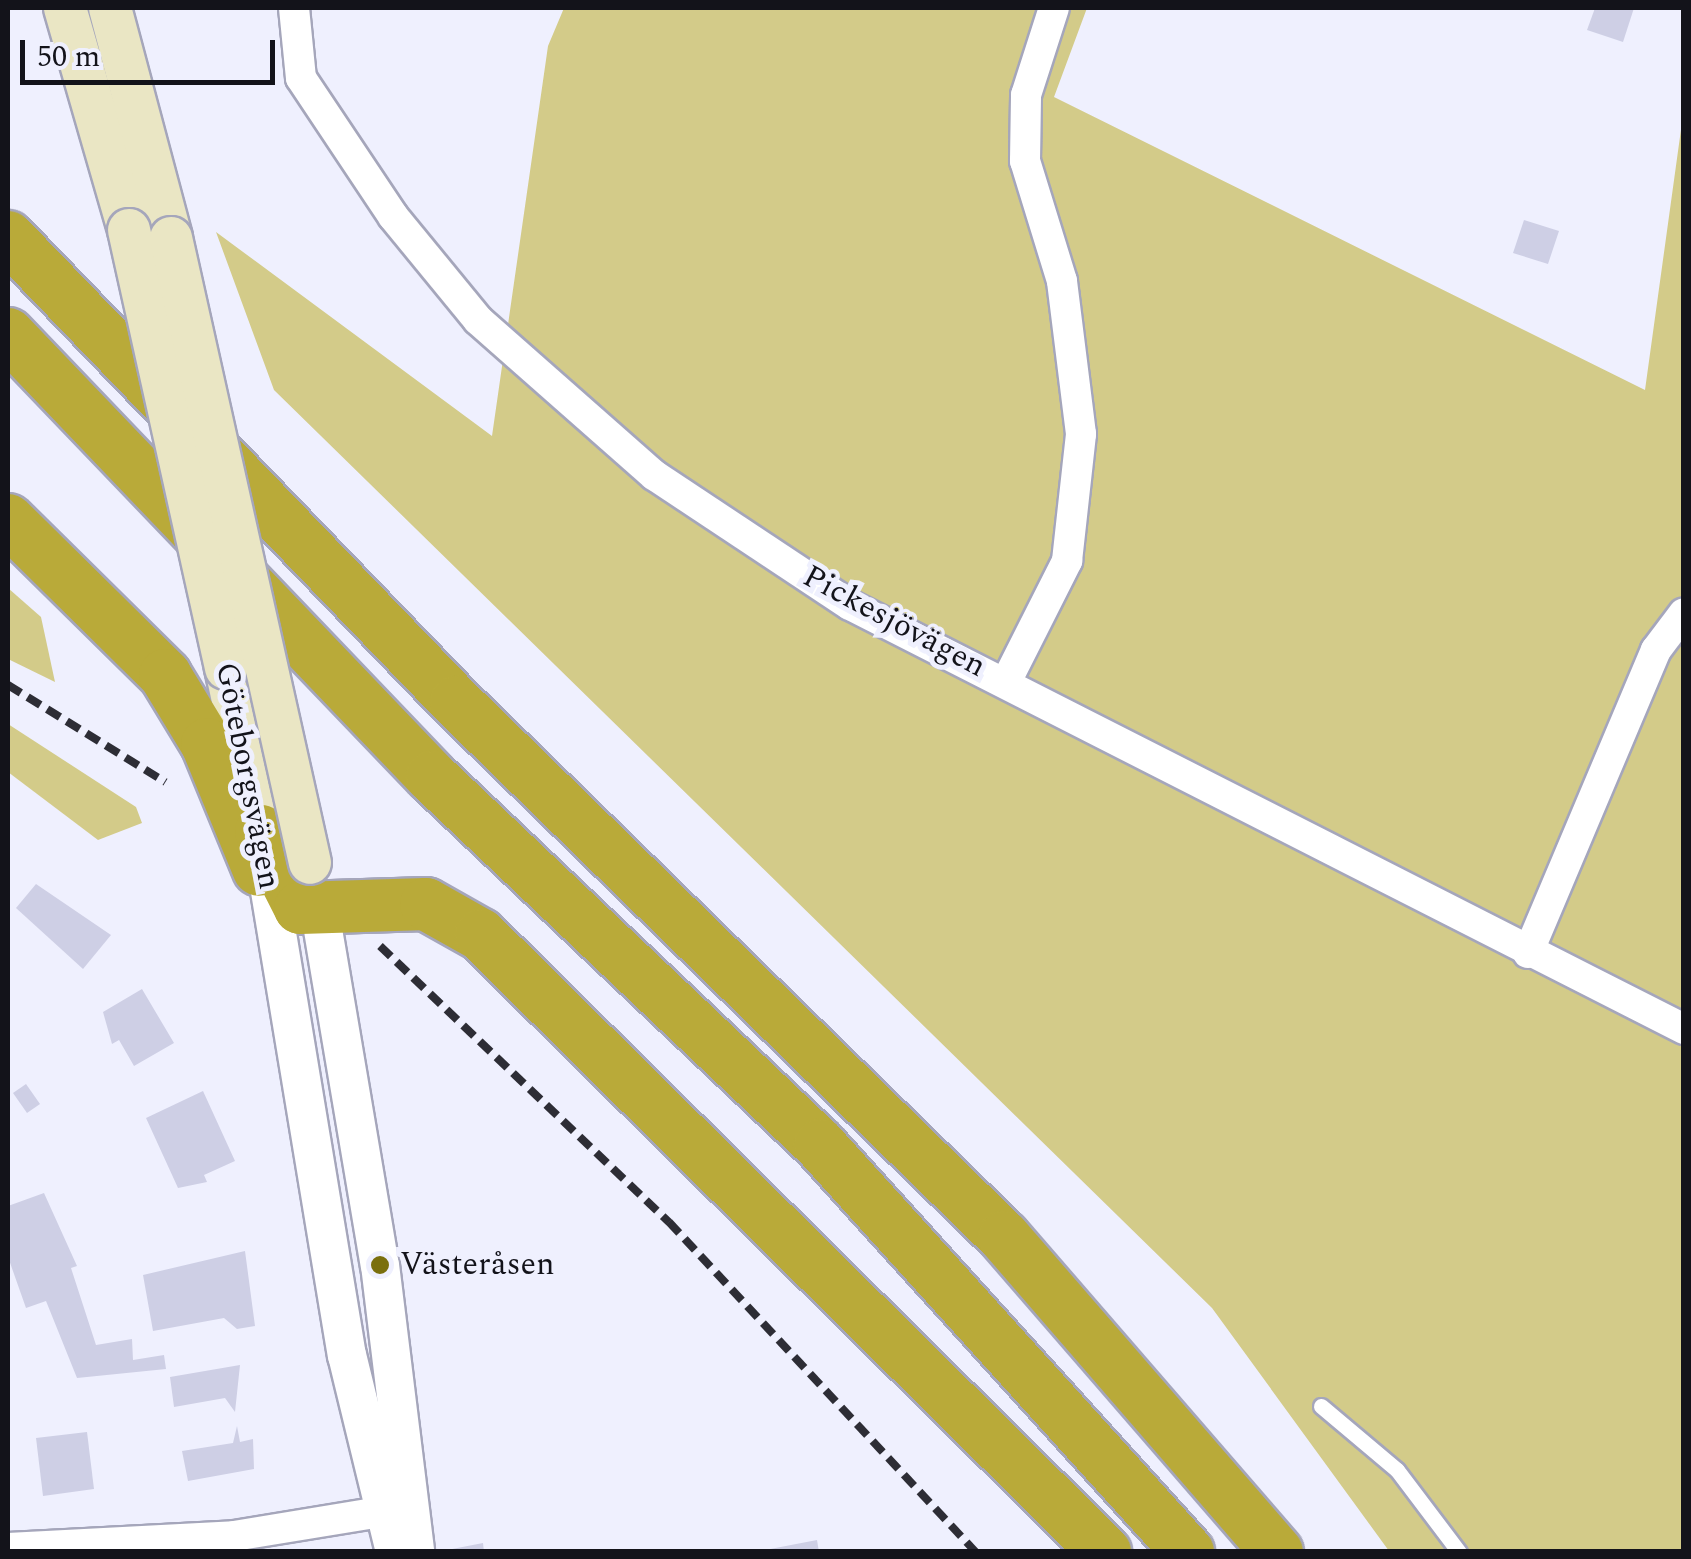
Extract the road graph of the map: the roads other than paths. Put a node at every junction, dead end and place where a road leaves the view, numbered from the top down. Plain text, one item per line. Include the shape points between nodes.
1 (65, 8) edge
2 (110, 8) edge
3 (294, 8) edge
4 (1054, 8) edge
5 (8, 237) edge
6 (8, 334) edge
7 (8, 520) edge
8 (1684, 613) edge
9 (1006, 682) junction
10 (261, 831) joint
11 (301, 893) junction
12 (1528, 952) junction
13 (1684, 1030) edge
14 (1320, 1406) dead end
15 (381, 1512) junction
16 (13, 1550) edge
17 (395, 1552) edge
18 (416, 1552) edge
19 (1105, 1552) edge
20 (1188, 1552) edge
21 (1277, 1552) edge
22 (1459, 1552) edge

1 - 10 main road, Göteborgsvägen, bridge via 128,230
2 - 11 main road, Göteborgsvägen, bridge via 170,238
3 - 9 street, Pickesjövägen via 301,78 322,118 478,320 654,475 850,605
4 - 9 street via 1026,95 1026,161 1062,281 1081,434 1067,560
5 - 21 highway via 456,702 1004,1237
6 - 20 highway via 432,777 820,1146
7 - 11 highway via 165,674
8 - 12 street via 1656,650
9 - 12 street, Pickesjövägen
10 - 11 highway via 289,896
11 - 15 street, Göteborgsvägen
11 - 18 street, Göteborgsvägen via 380,1265
11 - 19 highway via 426,904 482,935
12 - 13 street, Pickesjövägen
14 - 22 lane via 1397,1470
15 - 16 street via 234,1536
15 - 17 street, Göteborgsvägen

